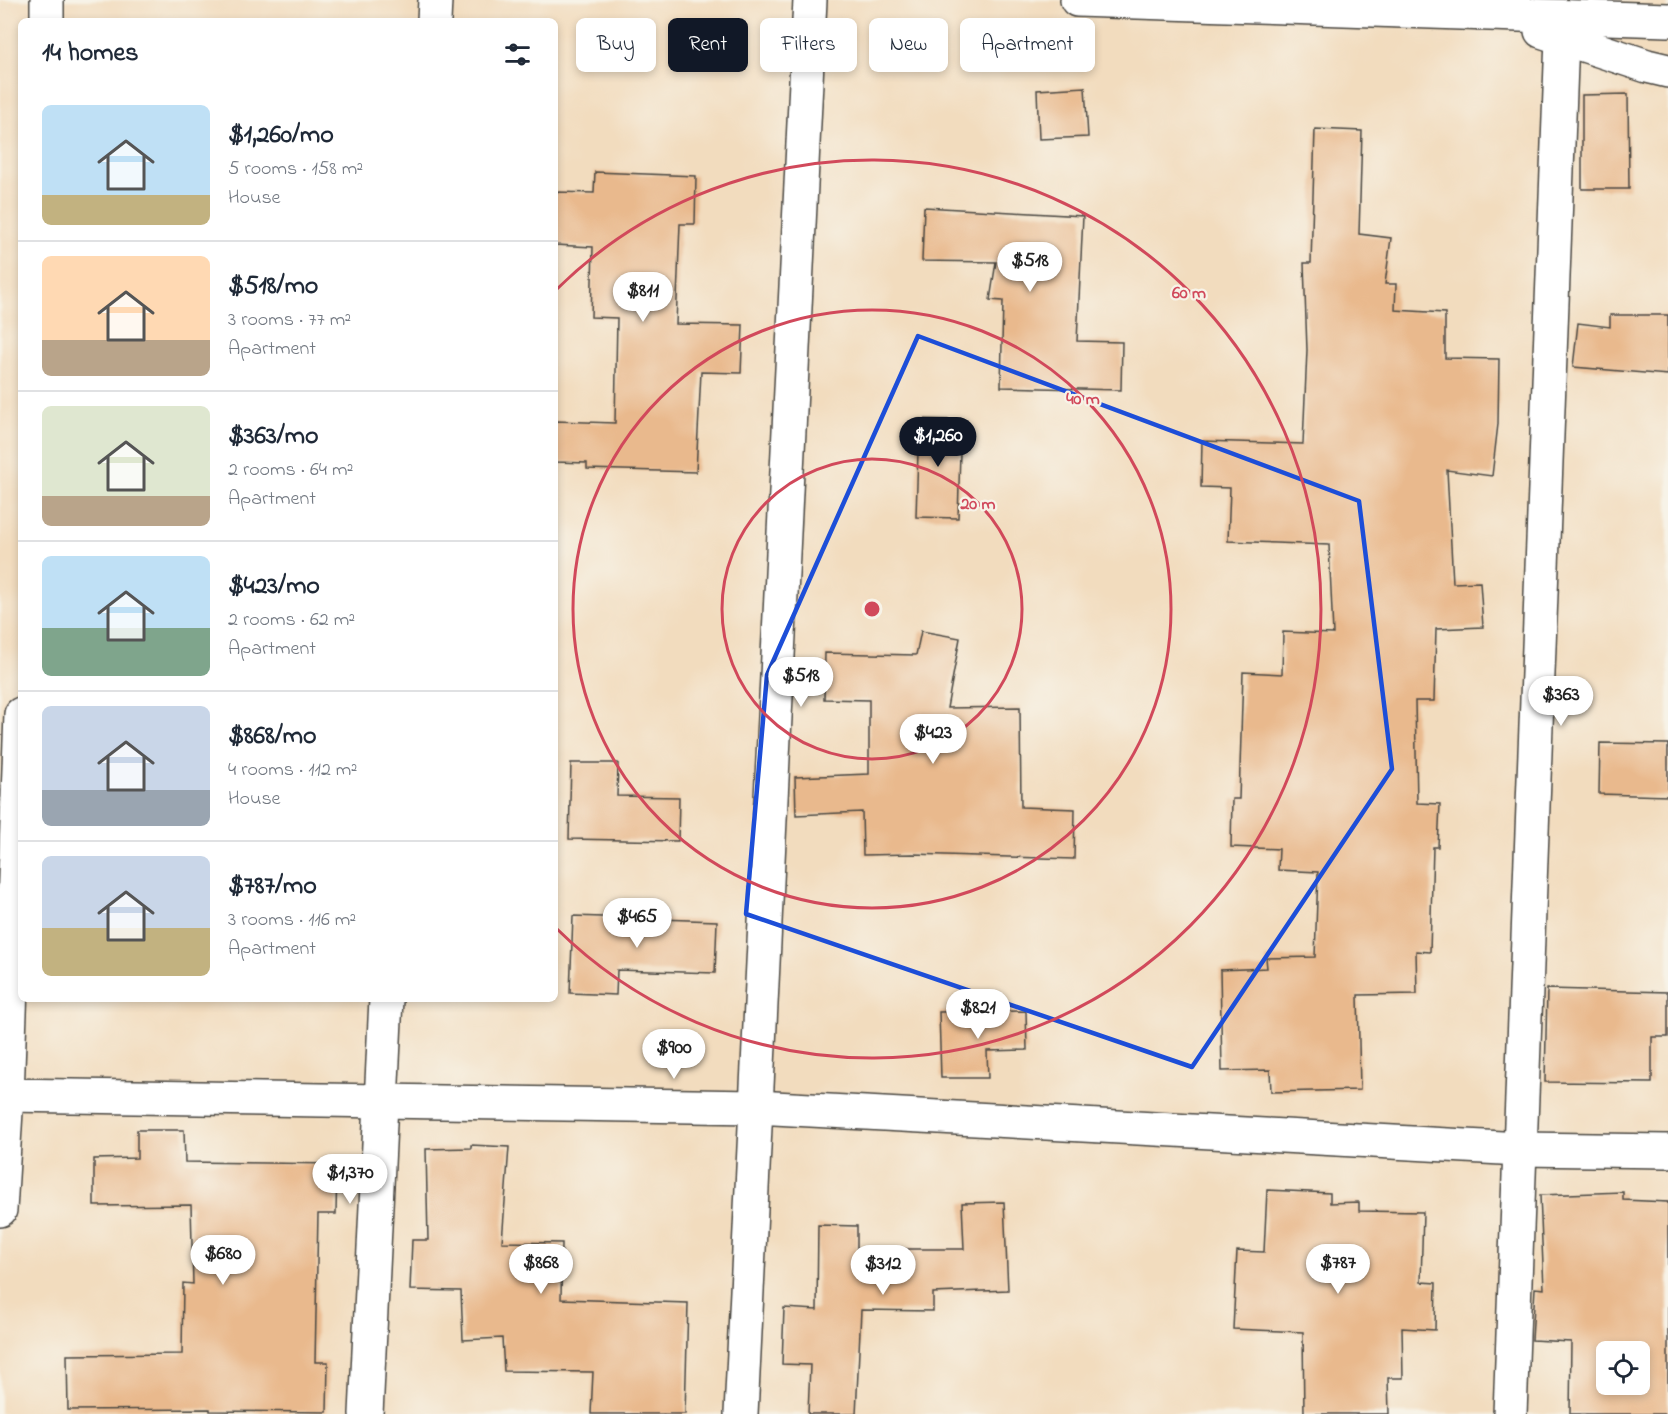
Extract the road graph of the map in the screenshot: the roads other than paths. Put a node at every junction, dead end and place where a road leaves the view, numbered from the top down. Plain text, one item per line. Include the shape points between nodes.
1 (47, 0) edge
2 (435, 0) edge
3 (810, 0) edge
4 (1077, 0) edge
5 (1445, 0) edge
6 (1490, 14) junction
7 (46, 18) edge
8 (434, 18) edge
9 (1668, 20) edge
10 (1562, 38) junction
11 (1668, 70) edge
12 (18, 796) edge
13 (386, 1002) edge
14 (7, 1095) junction
15 (381, 1101) junction
16 (756, 1107) junction
17 (1520, 1149) junction
18 (1668, 1151) edge
19 (0, 1210) edge
20 (366, 1414) edge
21 (741, 1414) edge
22 (1510, 1414) edge

1 - 7 street
2 - 8 street
3 - 16 street
4 - 6 street
5 - 6 street
6 - 9 street
6 - 10 street
10 - 11 street
10 - 17 street
12 - 14 street
13 - 15 street
14 - 15 street
14 - 19 street
15 - 16 street
15 - 20 street
16 - 17 street
16 - 21 street
17 - 18 street
17 - 22 street

